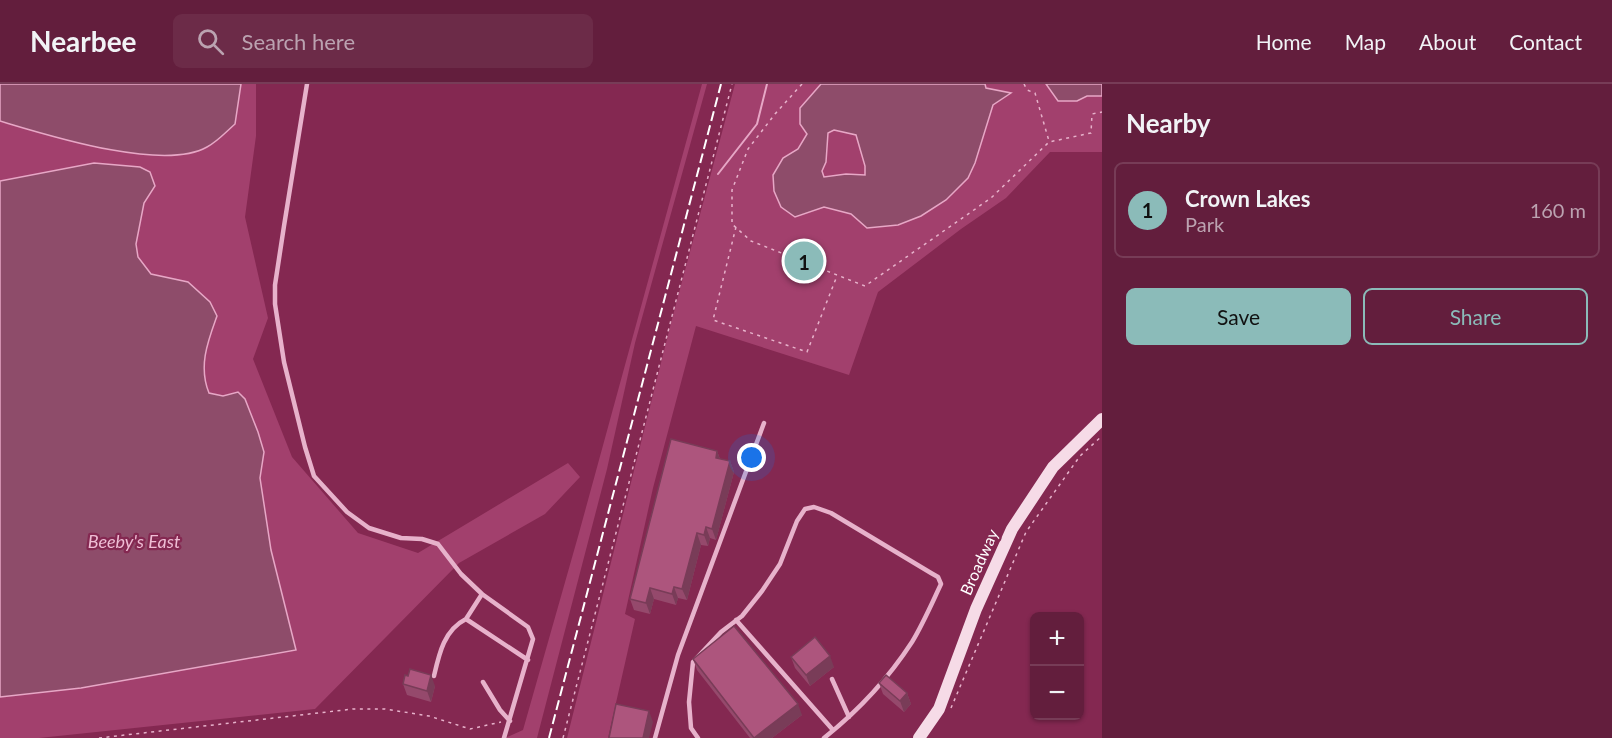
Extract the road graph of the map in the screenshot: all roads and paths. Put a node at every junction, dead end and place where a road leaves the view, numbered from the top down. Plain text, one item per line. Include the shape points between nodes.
1 (306, 84) edge
2 (732, 84) edge
3 (802, 84) edge
4 (1024, 84) edge
5 (1102, 112) edge
6 (1049, 142) junction
7 (736, 227) junction
8 (837, 275) junction
9 (1102, 419) edge
10 (764, 423) dead end
11 (1102, 436) edge
12 (482, 594) junction
13 (466, 619) junction
14 (736, 620) junction
15 (528, 660) junction
16 (434, 676) dead end
17 (832, 679) dead end
18 (483, 682) dead end
19 (949, 713) dead end
20 (849, 717) junction
21 (510, 721) junction
22 (833, 730) junction
23 (697, 737) edge
24 (99, 738) edge
25 (504, 738) edge
26 (563, 738) edge
27 (655, 738) edge
28 (824, 738) edge
29 (920, 738) edge

1 - 12 lane via 275,304 284,362 314,476 347,512 369,528 438,544
2 - 26 path
3 - 7 path via 748,149 732,190 732,224
4 - 6 path via 1035,93
5 - 6 path via 1092,114 1091,133
6 - 8 path via 991,198 865,286
7 - 8 path via 751,241
7 - 8 path via 713,320 807,352
9 - 29 main road, Broadway via 1053,467 1012,529 976,609 939,710
10 - 27 lane via 678,655
11 - 19 path via 1080,456 1026,532
12 - 13 lane
12 - 15 lane via 528,627 533,639
13 - 15 lane
13 - 16 lane via 454,625 439,652
14 - 20 lane via 780,564 805,509 814,507 831,513 938,577 941,584 913,640 888,675
14 - 22 lane
14 - 23 lane via 693,662 689,702
15 - 21 lane
17 - 20 lane
18 - 21 lane
20 - 22 lane
21 - 24 path via 470,729 429,716 353,709
21 - 25 lane
22 - 28 lane

